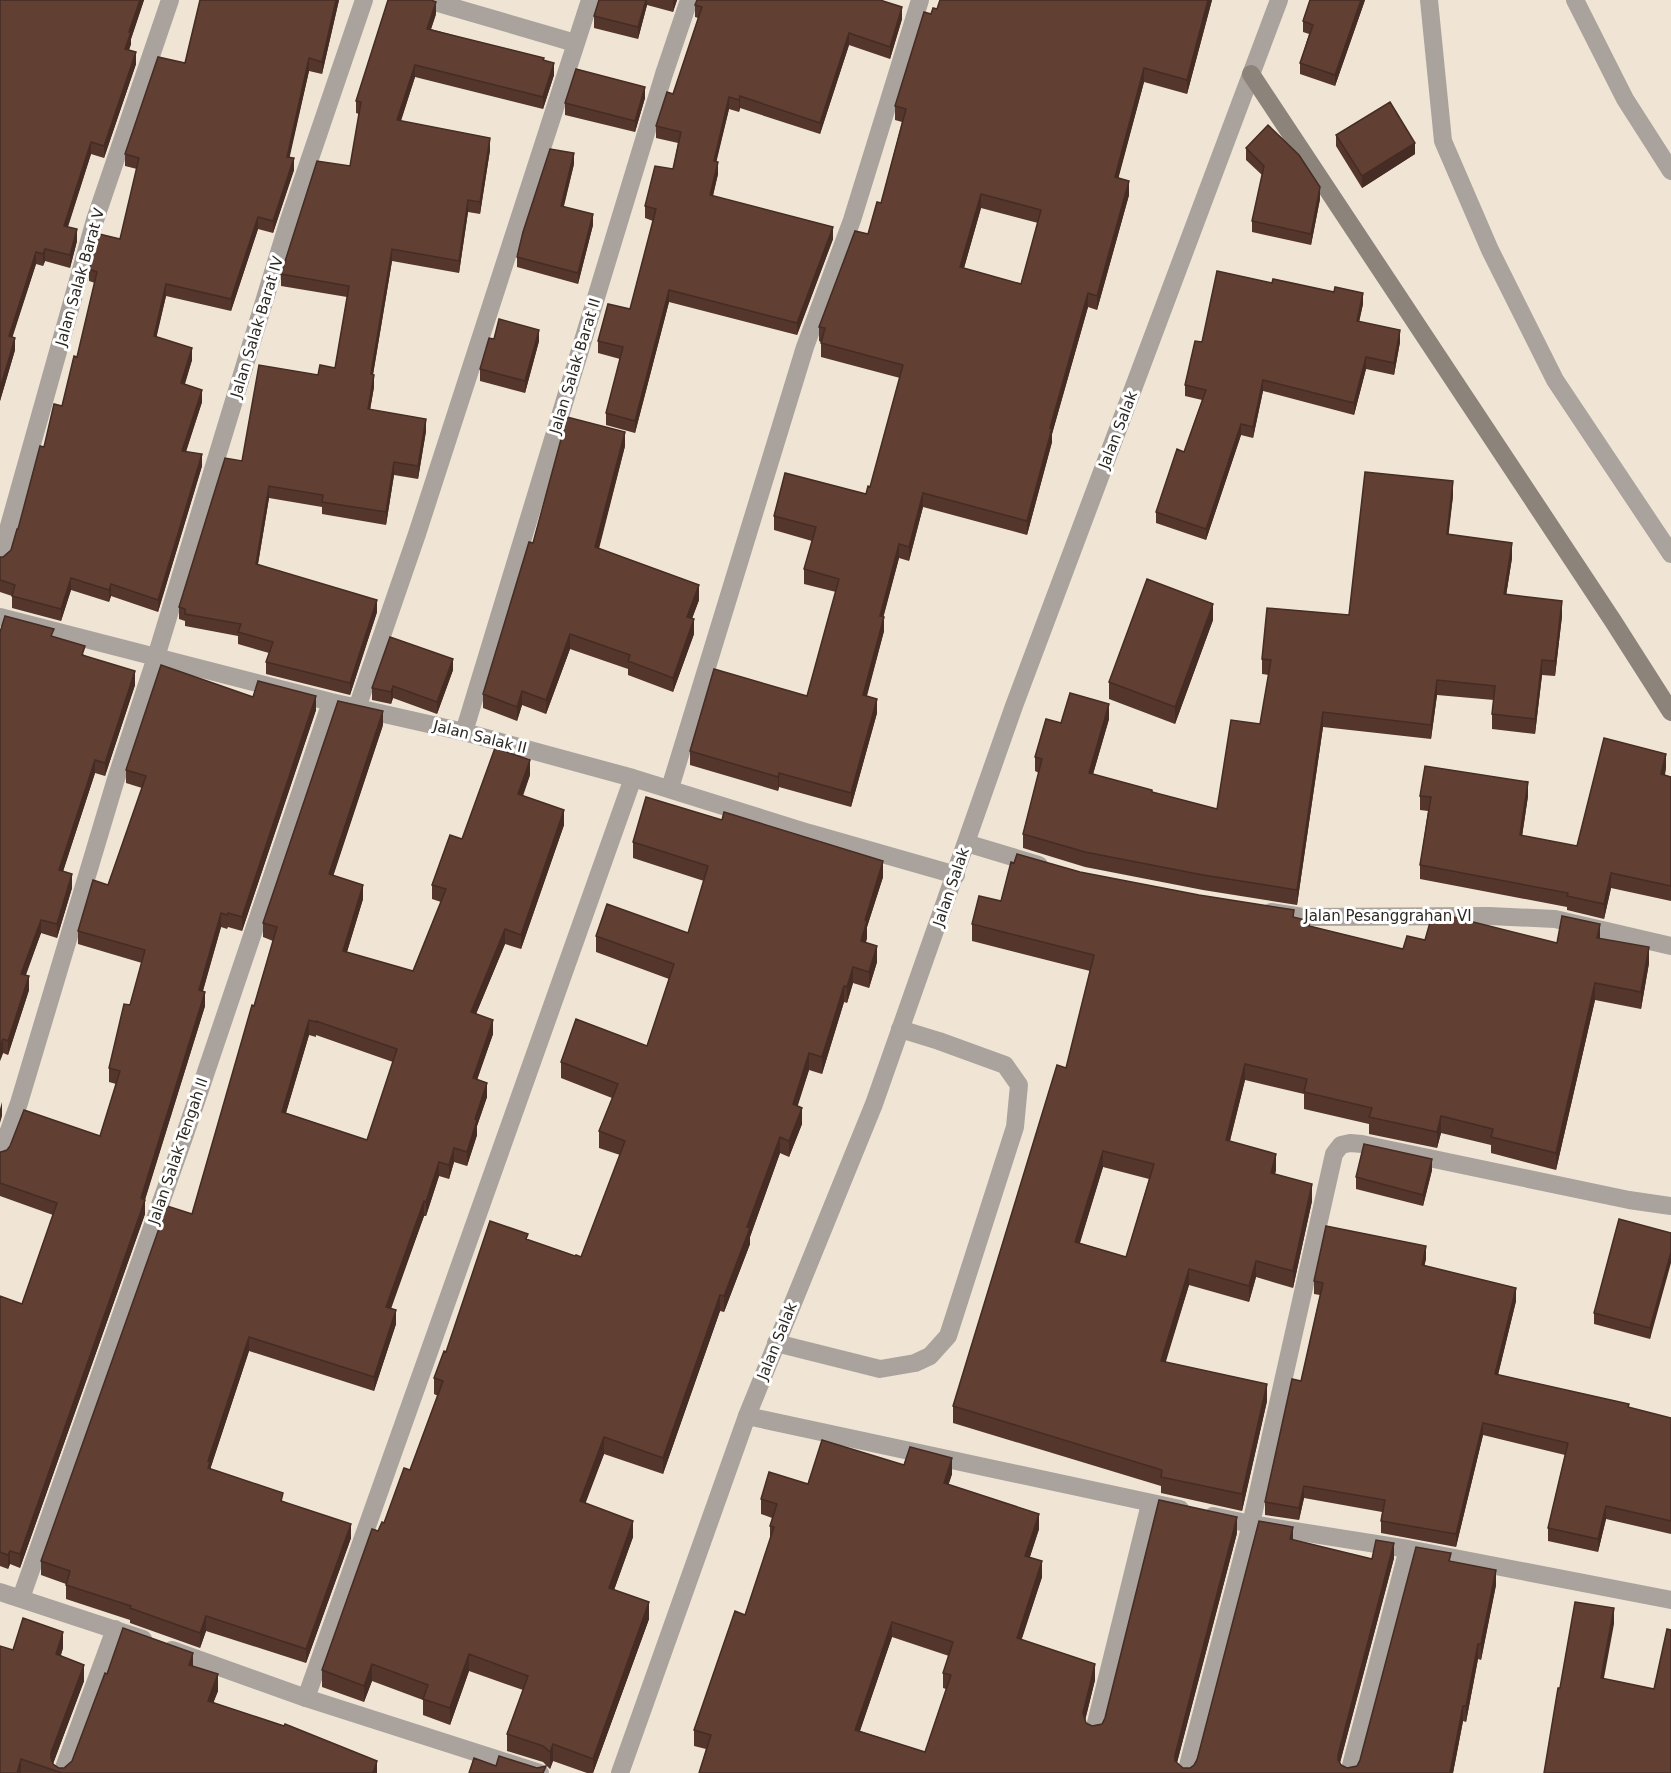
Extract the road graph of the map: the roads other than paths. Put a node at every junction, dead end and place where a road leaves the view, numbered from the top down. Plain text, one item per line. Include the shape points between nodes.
1 (170, 0) edge
2 (364, 0) edge
3 (428, 0) edge
4 (590, 0) edge
5 (689, 0) edge
6 (920, 0) edge
7 (1279, 0) edge
8 (1429, 0) edge
9 (1575, 0) edge
10 (575, 43) junction
11 (1251, 74) junction
12 (1671, 171) edge
13 (1671, 554) edge
14 (0, 558) edge
15 (0, 617) edge
16 (156, 657) junction
17 (331, 702) junction
18 (357, 708) junction
19 (1671, 712) edge
20 (464, 732) junction
21 (633, 777) junction
22 (670, 788) junction
23 (966, 843) junction
24 (1050, 868) edge
25 (956, 875) junction
26 (1258, 910) edge
27 (1671, 946) edge
28 (900, 1029) junction
29 (0, 1155) edge
30 (1671, 1206) edge
31 (776, 1343) junction
32 (747, 1416) junction
33 (1150, 1504) junction
34 (1251, 1524) junction
35 (1408, 1549) junction
36 (0, 1592) edge
37 (21, 1598) junction
38 (1671, 1600) edge
39 (115, 1629) junction
40 (306, 1698) junction
41 (1094, 1731) edge
42 (62, 1773) edge
43 (540, 1773) edge
44 (620, 1773) edge
45 (1186, 1773) edge
46 (1349, 1773) edge

1 - 14 street, Jalan Salak Barat V via 95,220
2 - 16 street, Jalan Salak Barat IV via 288,223
3 - 10 street
4 - 10 street
5 - 20 street, Jalan Salak Barat II
6 - 22 street via 852,220 804,347
7 - 11 street, Jalan Salak
8 - 13 street via 1443,141 1490,250 1555,380
9 - 12 street via 1625,99
10 - 18 street
11 - 19 main road
11 - 23 street, Jalan Salak
15 - 16 street, Jalan Salak II
16 - 17 street, Jalan Salak II
16 - 29 street, Jalan Salak Barat IV
17 - 18 street, Jalan Salak II
17 - 37 street, Jalan Salak Tengah II via 184,1137
18 - 20 street, Jalan Salak II
20 - 21 street, Jalan Salak II
21 - 22 street, Jalan Salak II
21 - 40 street
22 - 25 street, Jalan Salak II
23 - 24 street
23 - 25 street, Jalan Salak
25 - 28 street, Jalan Salak
26 - 27 street, Jalan Pesanggrahan VI via 1303,917 1555,919
28 - 31 street, Jalan Salak
28 - 31 street via 1005,1065 1019,1084 1015,1127 948,1336 930,1356 915,1363 880,1369
30 - 34 street via 1362,1144 1341,1145 1334,1154
31 - 32 street, Jalan Salak
32 - 33 street
32 - 44 street, Jalan Salak
33 - 34 street
33 - 41 street
34 - 35 street
34 - 45 street
35 - 38 street
35 - 46 street
36 - 37 street
37 - 39 street
39 - 40 street
39 - 42 street
40 - 43 street

